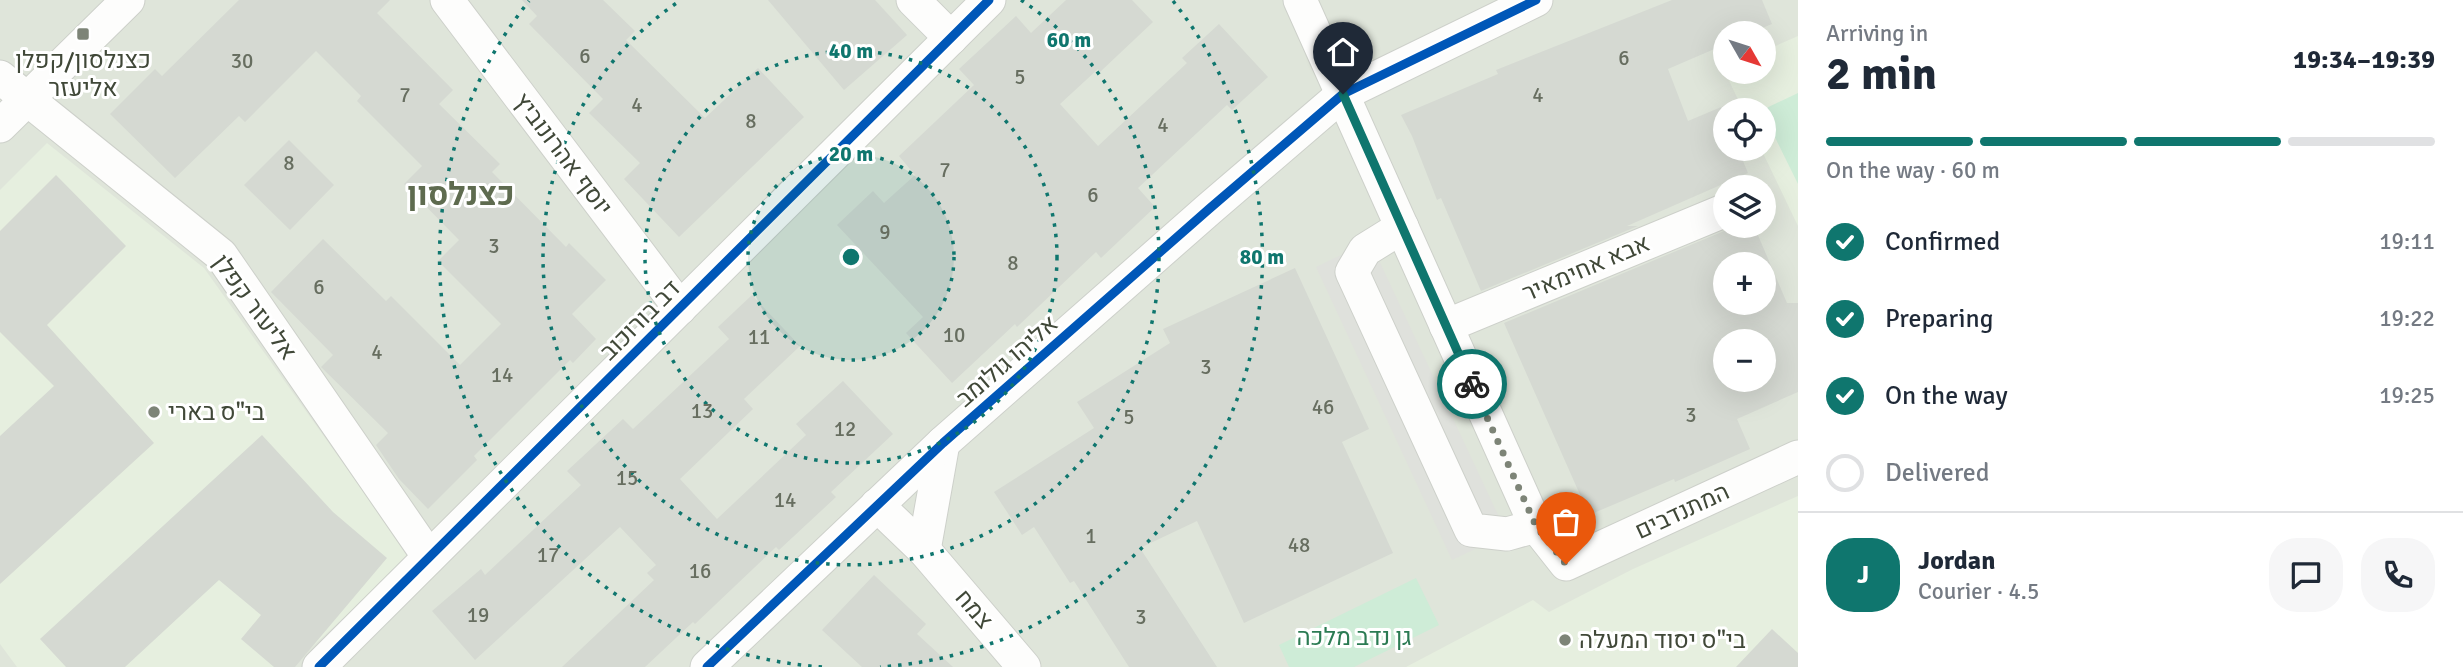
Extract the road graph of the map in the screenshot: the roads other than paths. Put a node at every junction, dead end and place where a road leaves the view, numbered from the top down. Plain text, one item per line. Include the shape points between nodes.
1 (128, 0) edge
2 (447, 0) edge
3 (913, 0) edge
4 (989, 0) edge
5 (1300, 0) edge
6 (1536, 0) edge
7 (951, 38) junction
8 (0, 77) edge
9 (1343, 94) junction
10 (27, 99) junction
11 (0, 126) edge
12 (1713, 215) edge
13 (1402, 227) junction
14 (680, 308) junction
15 (1446, 326) junction
16 (943, 443) junction
17 (1798, 457) edge
18 (877, 505) junction
19 (1522, 530) junction
20 (924, 550) junction
21 (429, 557) junction
22 (319, 667) edge
23 (707, 667) edge
24 (1024, 667) edge

1 - 10 street
2 - 14 street, יוסף אהרונוביץ
3 - 7 street
4 - 7 street, דב בורוכוב
5 - 9 street
6 - 9 street, אליהו גולומב
7 - 14 street, דב בורוכוב
8 - 10 street, אליעזר קפלן
9 - 13 street
9 - 16 street, אליהו גולומב
10 - 11 street
10 - 21 street, אליעזר קפלן via 221,255
12 - 15 street, אבא אחימאיר
13 - 15 street
13 - 19 street via 1365,250 1352,272 1471,530
14 - 21 street, דב בורוכוב
15 - 19 street
16 - 18 street, אליהו גולומב
16 - 20 street
17 - 19 street, המתנדבים via 1566,564
18 - 20 street, צמח
18 - 23 street, אליהו גולומב
20 - 24 street, צמח
21 - 22 street, דב בורוכוב

